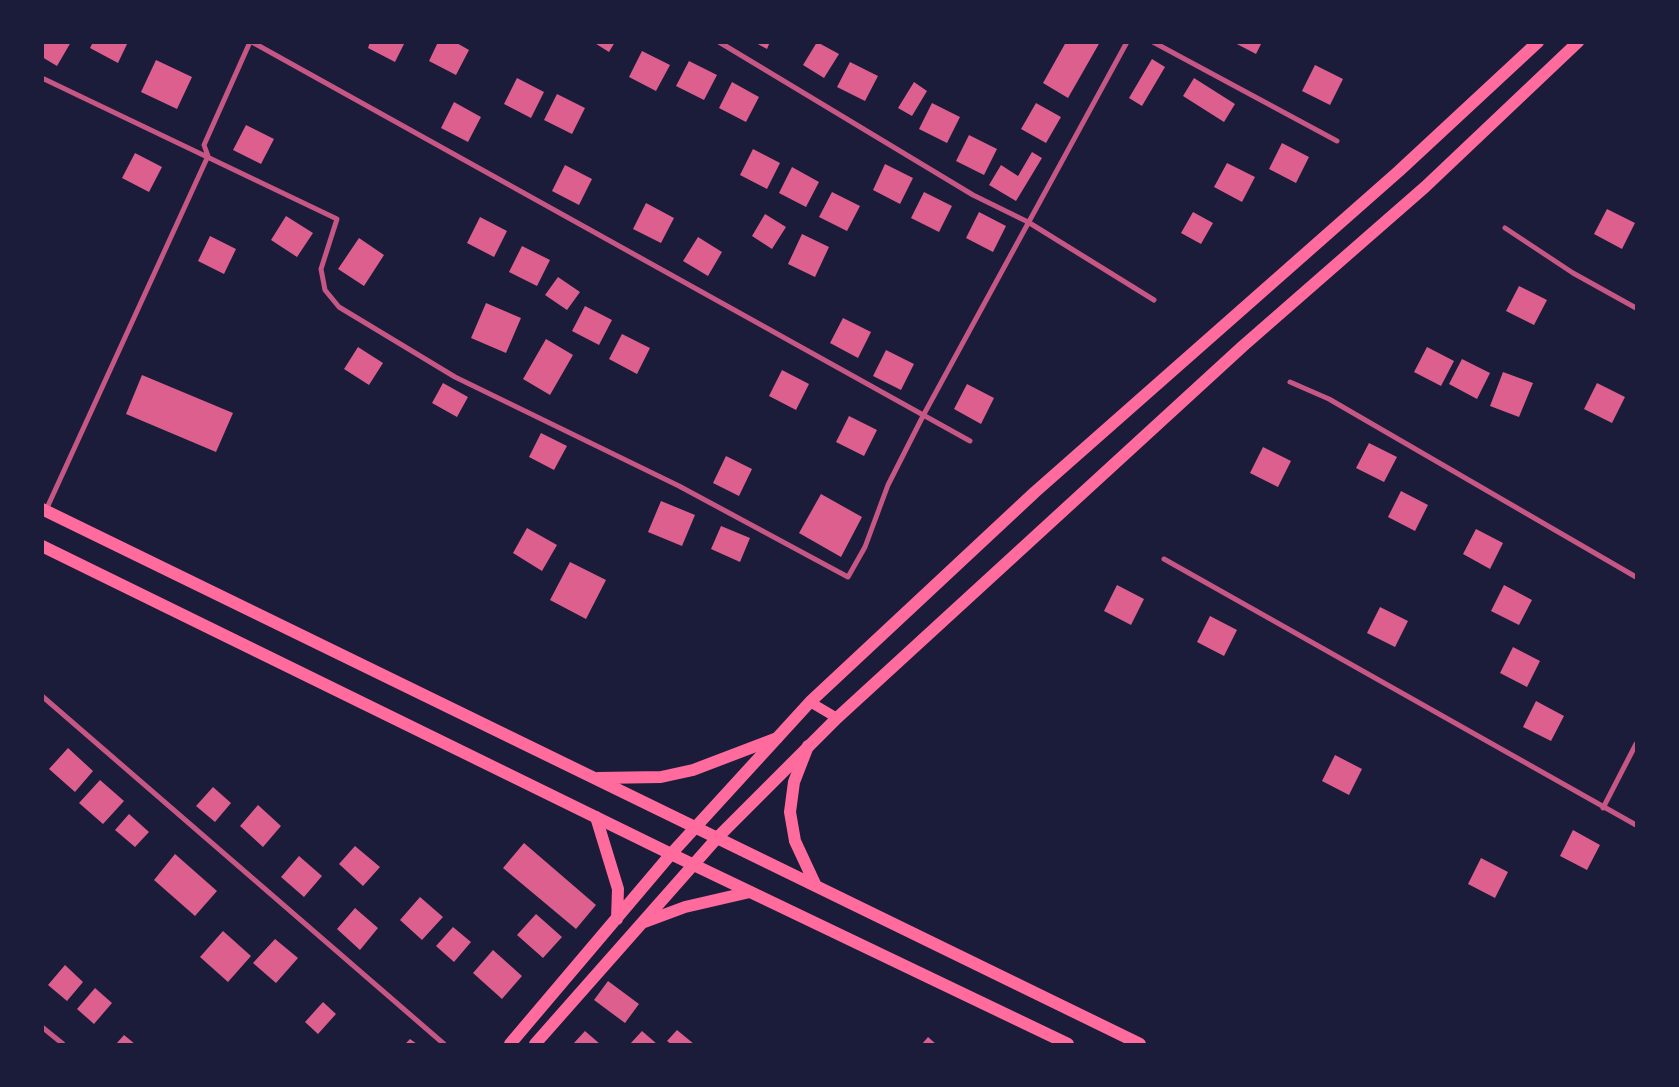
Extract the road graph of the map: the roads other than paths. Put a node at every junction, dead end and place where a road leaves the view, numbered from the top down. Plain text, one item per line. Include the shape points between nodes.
1 (251, 42) edge
2 (719, 42) edge
3 (1127, 42) edge
4 (1153, 42) edge
5 (1538, 42) edge
6 (1578, 42) edge
7 (42, 78) edge
8 (1337, 141) dead end
9 (208, 156) junction
10 (1028, 222) junction
11 (1505, 228) dead end
12 (1154, 300) dead end
13 (1636, 308) edge
14 (1290, 382) dead end
15 (924, 414) junction
16 (970, 441) dead end
17 (44, 510) edge
18 (42, 546) edge
19 (1164, 559) dead end
20 (1636, 577) edge
21 (42, 696) edge
22 (810, 702) junction
23 (837, 718) junction
24 (777, 738) junction
25 (1636, 744) edge
26 (808, 746) junction
27 (594, 778) junction
28 (1603, 808) junction
29 (596, 817) junction
30 (1636, 825) edge
31 (697, 828) junction
32 (718, 838) junction
33 (671, 854) junction
34 (694, 864) junction
35 (816, 886) junction
36 (750, 892) junction
37 (617, 919) junction
38 (640, 924) junction
39 (42, 1027) edge
40 (63, 1044) edge
41 (444, 1044) edge
42 (510, 1044) edge
43 (535, 1044) edge
44 (1068, 1044) edge
45 (1140, 1044) edge

1 - 9 street via 204,145
1 - 15 street
2 - 10 street via 973,195
3 - 10 street
4 - 8 street
5 - 22 main road via 1399,171 1035,492
6 - 23 main road via 1425,187 1243,346
7 - 9 street
9 - 15 street via 337,219 320,269 325,290 339,307 455,376 679,486 848,577 865,547 888,485
9 - 17 street
10 - 12 street
10 - 15 street
11 - 13 street via 1573,273
14 - 20 street via 1329,399
15 - 16 street
17 - 27 main road
18 - 29 main road
19 - 28 street
21 - 41 street
22 - 23 main road
22 - 24 main road
23 - 26 main road
24 - 27 main road via 693,770 642,778
24 - 31 main road
25 - 28 street
26 - 32 main road
26 - 35 main road via 794,782 790,812 795,842
27 - 31 main road
28 - 30 street
29 - 33 main road
29 - 37 main road via 618,889
31 - 32 main road
31 - 33 main road
32 - 34 main road
32 - 35 main road
33 - 34 main road
33 - 37 main road
34 - 36 main road
34 - 38 main road
35 - 45 main road
36 - 38 main road via 685,907
36 - 44 main road
37 - 42 main road
38 - 43 main road
39 - 40 street

